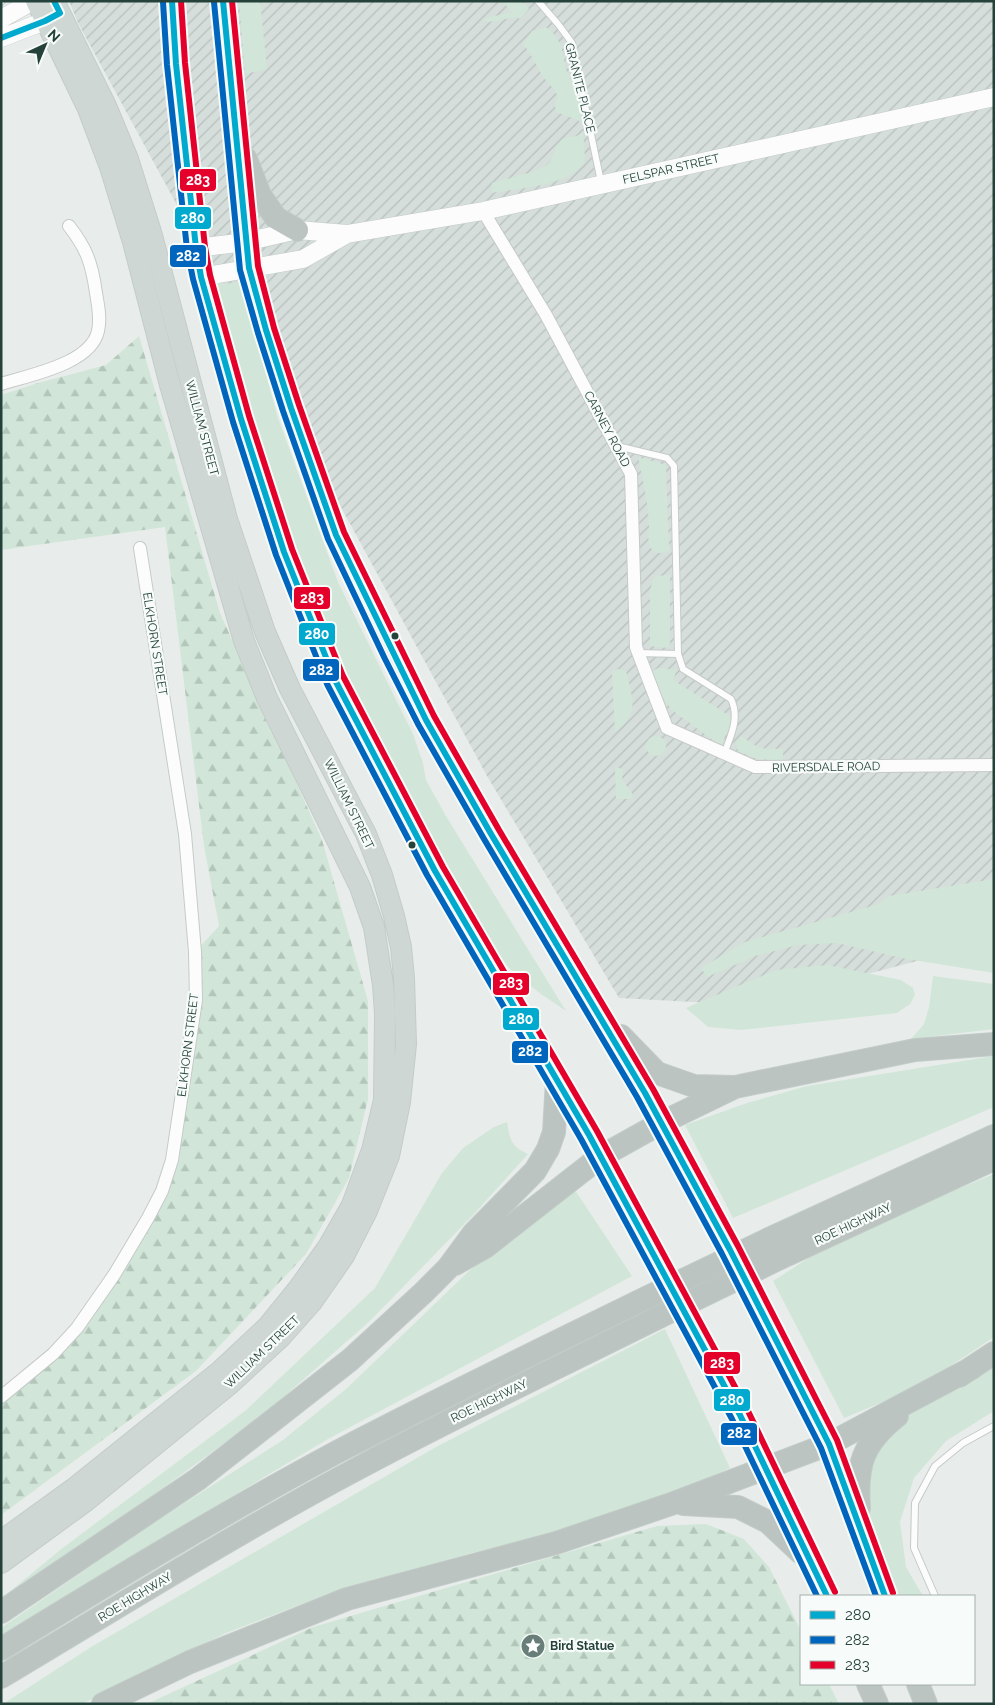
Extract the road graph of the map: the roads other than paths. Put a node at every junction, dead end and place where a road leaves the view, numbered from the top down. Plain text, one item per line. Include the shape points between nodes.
1 (34, 1) edge
2 (172, 1) edge
3 (223, 1) edge
4 (538, 1) edge
5 (53, 12) edge
6 (1, 19) edge
7 (1, 38) edge
8 (994, 97) edge
9 (234, 120) junction
10 (602, 184) junction
11 (483, 211) junction
12 (69, 226) dead end
13 (297, 230) junction
14 (346, 234) junction
15 (246, 242) junction
16 (196, 248) junction
17 (249, 268) junction
18 (201, 277) junction
19 (1, 384) edge
20 (616, 446) junction
21 (140, 548) dead end
22 (638, 653) junction
23 (678, 654) junction
24 (667, 728) joint
25 (724, 754) junction
26 (994, 765) edge
27 (598, 1012) junction
28 (994, 1044) edge
29 (557, 1080) junction
30 (735, 1087) junction
31 (661, 1123) junction
32 (994, 1136) edge
33 (600, 1157) junction
34 (994, 1159) edge
35 (448, 1268) junction
36 (994, 1353) edge
37 (972, 1368) junction
38 (1, 1397) edge
39 (994, 1426) edge
40 (829, 1444) junction
41 (765, 1468) junction
42 (674, 1503) junction
43 (860, 1529) junction
44 (1, 1541) edge
45 (1, 1563) edge
46 (812, 1563) junction
47 (828, 1595) edge
48 (886, 1595) edge
49 (935, 1595) edge
50 (1, 1612) edge
51 (1, 1649) edge
52 (1, 1677) edge
53 (868, 1685) edge
54 (918, 1685) edge
55 (103, 1704) edge
56 (877, 1704) edge
57 (926, 1704) edge

1 - 5 main road, WILLIAM STREET
1 - 6 street
2 - 16 highway
3 - 9 highway
4 - 10 lane, GRANITE PLACE via 572,43
5 - 7 street
5 - 44 main road, WILLIAM STREET via 134,242 170,384 244,641 267,698 360,887 374,927 384,995 384,1100 372,1150 352,1205 328,1247 268,1326 220,1371 73,1489
5 - 45 main road, WILLIAM STREET via 106,106 128,159 151,232 226,520 266,632 290,689 366,834 382,875 401,947 406,1044 400,1102 389,1156 367,1211 344,1256 312,1302 280,1338 230,1384 86,1501
8 - 10 street, FELSPAR STREET
9 - 13 highway via 260,195 276,218
9 - 15 highway
10 - 11 street, FELSPAR STREET
11 - 14 street, FELSPAR STREET
11 - 20 street, CARNEY ROAD via 546,315
12 - 19 street via 88,256 100,317 98,333 90,347 76,358
13 - 14 street, FELSPAR STREET
13 - 15 street, FELSPAR STREET
14 - 17 street, FELSPAR STREET via 302,259
15 - 16 street, FELSPAR STREET
15 - 17 highway
16 - 18 highway
17 - 18 street, FELSPAR STREET
17 - 27 highway via 280,373 336,535 392,656 491,834
18 - 29 highway via 280,542 335,680 435,872
20 - 22 street, CARNEY ROAD via 631,474
20 - 23 lane via 667,458 674,466
21 - 38 street, ELKHORN STREET via 185,834 195,952 196,1000 172,1160 162,1192 148,1218 77,1328 53,1354
22 - 23 lane
22 - 24 street, CARNEY ROAD
23 - 25 lane via 683,669 733,703 735,724
24 - 25 street, RIVERSDALE ROAD
25 - 26 street, RIVERSDALE ROAD via 755,767
27 - 30 highway via 657,1073 694,1086
27 - 31 highway
28 - 30 highway via 915,1050
29 - 33 highway
29 - 35 highway via 554,1132 548,1149 535,1171 473,1234
30 - 31 highway
31 - 33 highway
31 - 40 highway
32 - 51 highway, ROE HIGHWAY, bridge via 769,1239 437,1400 193,1533
33 - 35 highway via 485,1247
33 - 41 highway via 740,1415
34 - 52 highway, ROE HIGHWAY, bridge via 780,1258 351,1472
35 - 50 highway via 350,1360 213,1468
36 - 37 highway
37 - 40 highway
37 - 43 highway via 898,1416 869,1444 858,1483
39 - 49 lane via 963,1443 936,1466 915,1503 914,1548
40 - 41 highway
40 - 43 highway
41 - 42 highway
41 - 46 highway
42 - 46 highway via 738,1507 768,1522
42 - 55 highway via 556,1544 347,1599 190,1662
43 - 48 highway
46 - 47 highway
53 - 56 highway
54 - 57 highway

